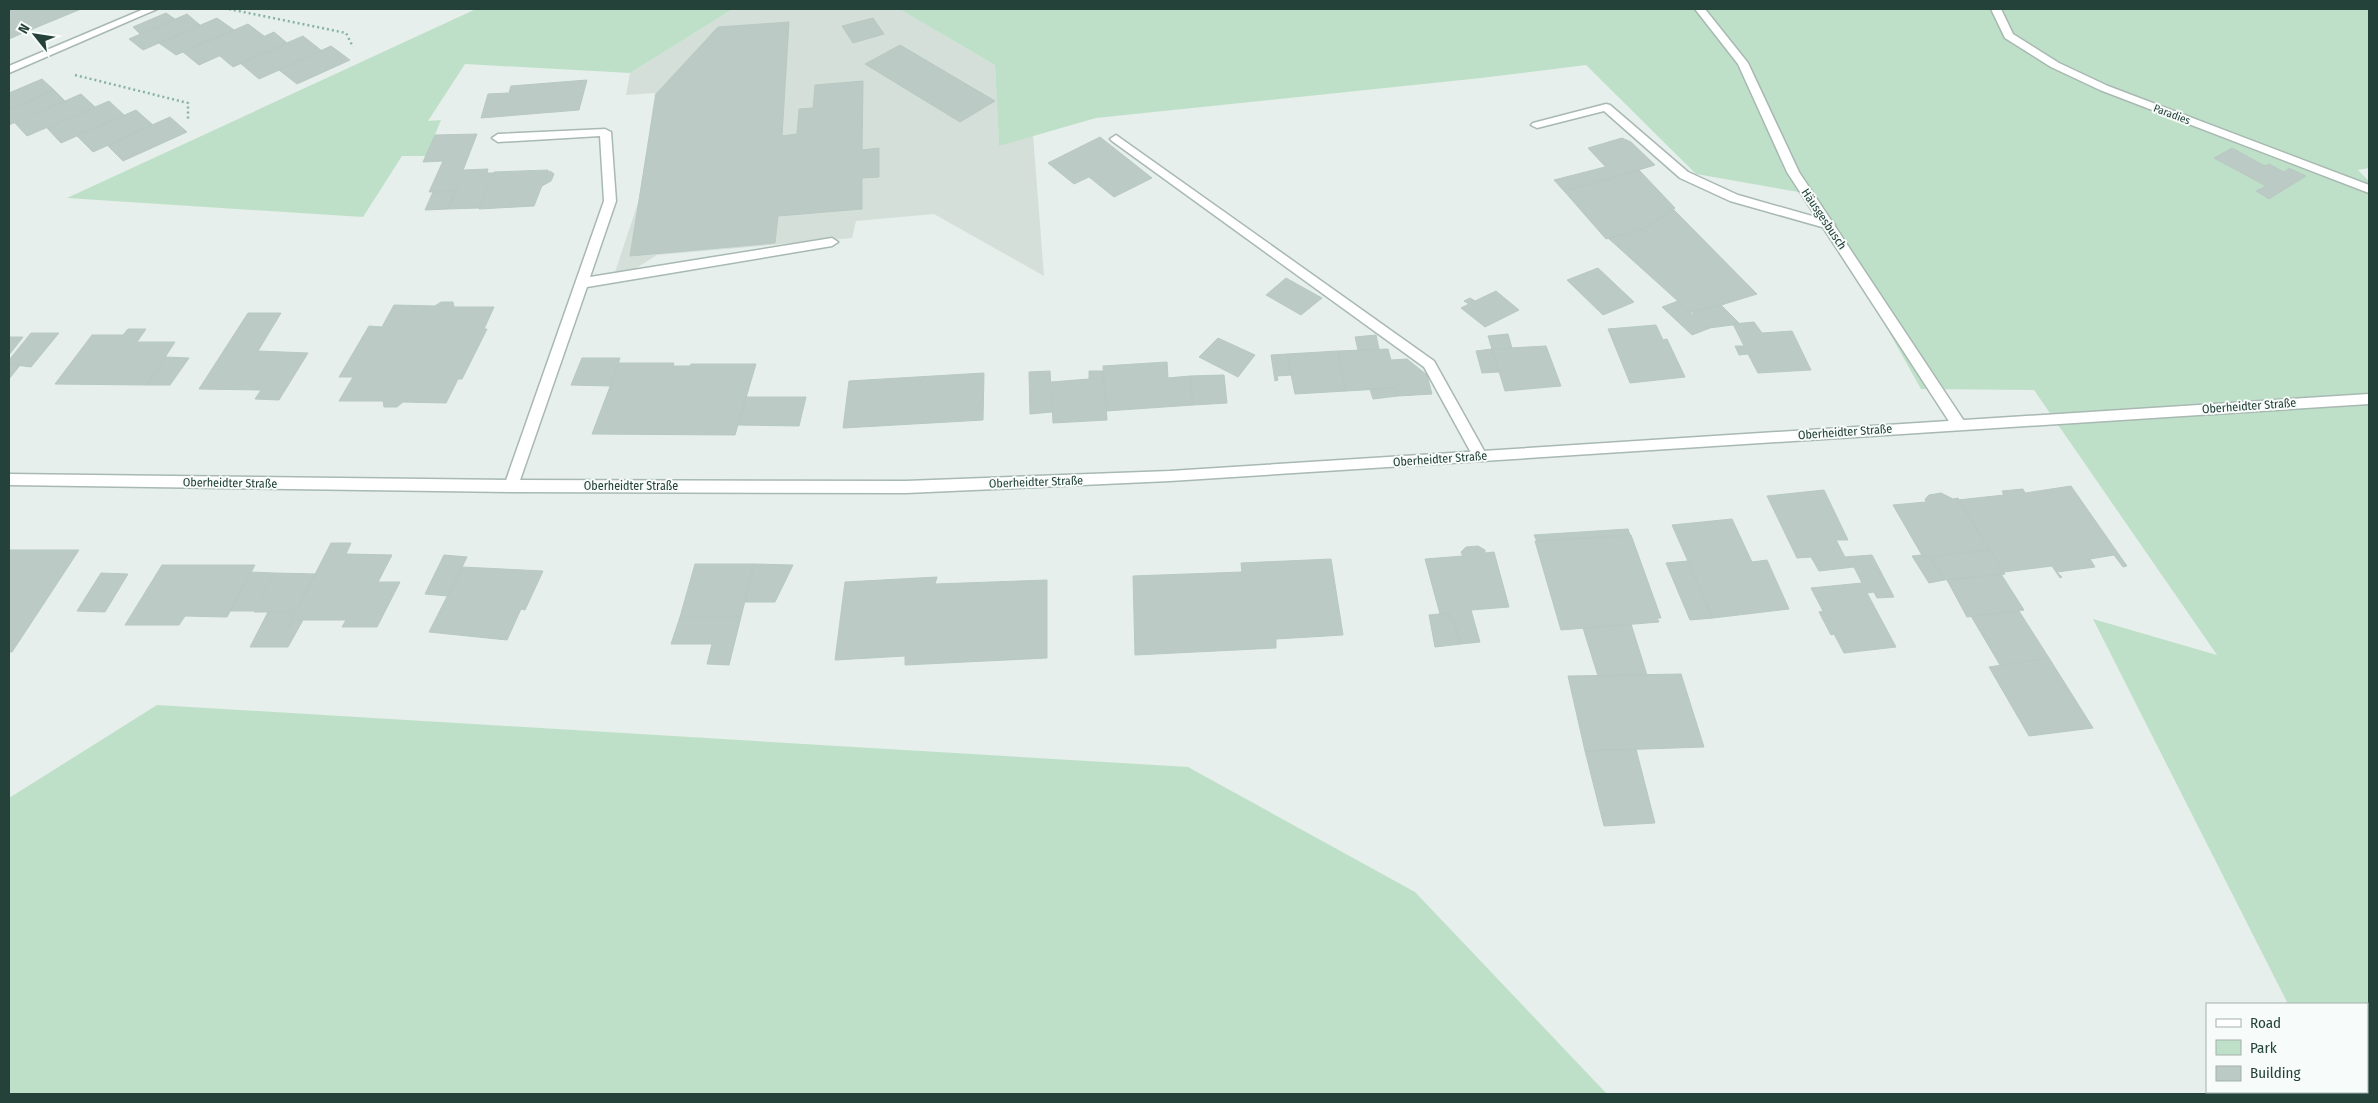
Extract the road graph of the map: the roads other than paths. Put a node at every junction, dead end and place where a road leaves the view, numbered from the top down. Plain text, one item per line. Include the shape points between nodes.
1 (152, 9) edge
2 (1700, 9) edge
3 (1996, 9) edge
4 (9, 70) edge
5 (1537, 125) dead end
6 (498, 138) dead end
7 (1116, 139) dead end
8 (2369, 189) edge
9 (1829, 225) junction
10 (832, 242) dead end
11 (582, 282) junction
12 (2369, 399) edge
13 (1959, 425) junction
14 (1480, 456) junction
15 (9, 480) edge
16 (510, 486) junction

1 - 4 street
2 - 9 street, Häusgesbusch via 1743,64 1792,172
3 - 8 street, Paradies via 2009,36 2055,66 2104,88
5 - 9 street via 1606,107 1684,175 1734,198
6 - 11 street via 605,132 610,201
7 - 14 street via 1428,364
9 - 13 street, Häusgesbusch
10 - 11 street
11 - 16 street
12 - 13 street, Oberheidter Straße
13 - 14 street, Oberheidter Straße
14 - 16 street, Oberheidter Straße via 1170,476 906,487
15 - 16 street, Oberheidter Straße

